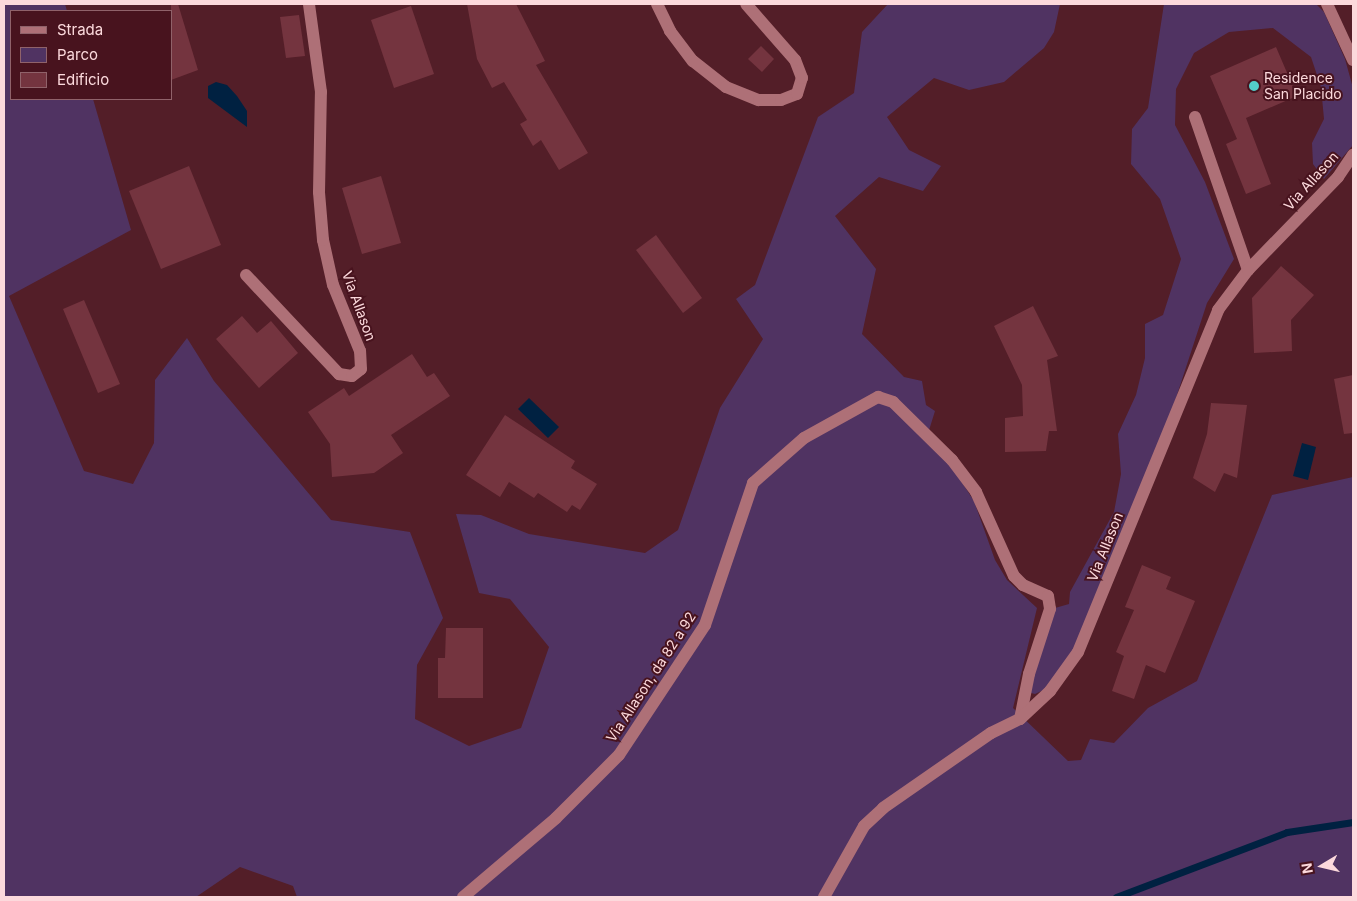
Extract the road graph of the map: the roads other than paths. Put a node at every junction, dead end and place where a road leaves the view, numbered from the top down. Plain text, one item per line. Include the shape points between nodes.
1 (309, 4) edge
2 (657, 4) edge
3 (746, 4) edge
4 (1327, 4) edge
5 (1353, 60) edge
6 (1195, 117) dead end
7 (1353, 155) edge
8 (1248, 270) junction
9 (246, 275) dead end
10 (1020, 719) junction
11 (463, 897) edge
12 (824, 897) edge

1 - 9 street, Via Allason via 321,92 319,192 323,240 333,285 360,351 361,368 352,376 340,374
2 - 3 street via 670,32 693,61 726,87 759,100 781,100 797,94 802,78 795,60
4 - 5 street
6 - 8 street
7 - 8 street, Via Allason via 1338,177
8 - 10 street, Via Allason via 1218,310 1078,652 1050,692
10 - 11 street, Via Allason, da 82 a 92 via 1029,674 1050,609 1048,596 1023,585 1014,576 976,492 952,460 892,402 878,397 804,438 753,483 705,625 619,755 556,818
10 - 12 street, Via Allason via 991,734 883,808 854,842

